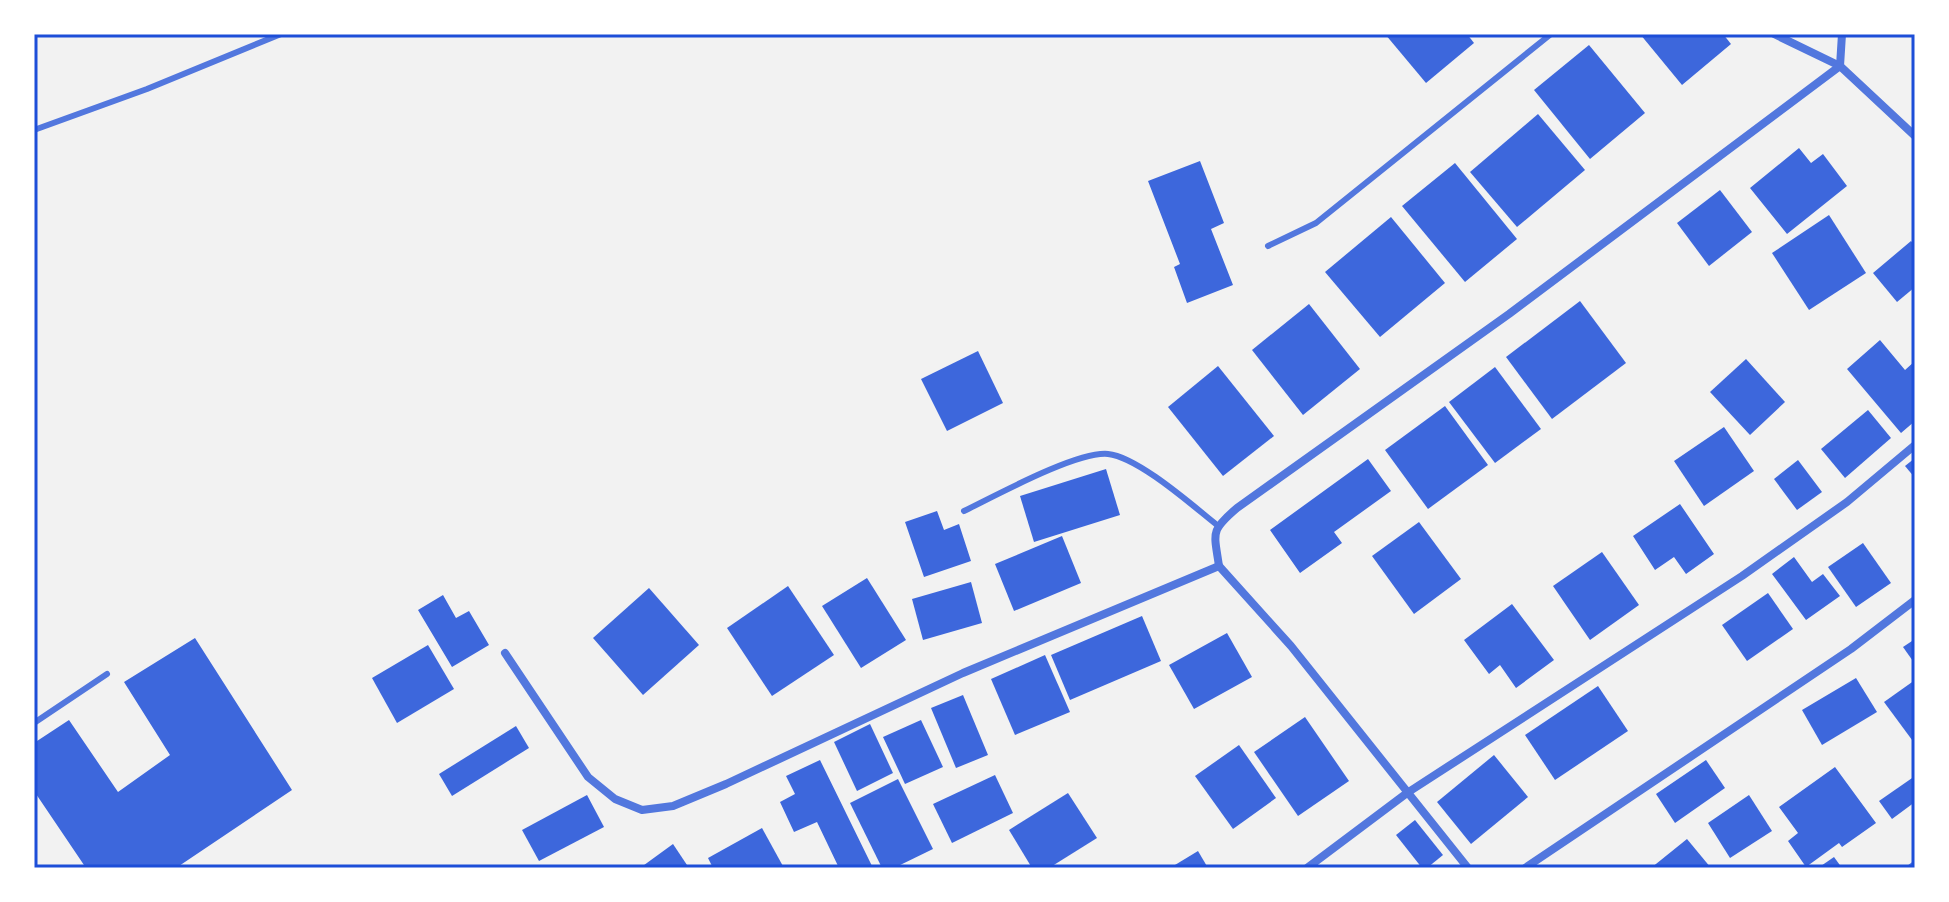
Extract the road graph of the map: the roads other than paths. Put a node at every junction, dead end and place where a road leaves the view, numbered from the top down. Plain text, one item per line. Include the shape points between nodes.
1 (281, 34) edge
2 (1551, 34) edge
3 (1774, 34) edge
4 (1842, 34) edge
5 (1840, 66) junction
6 (34, 130) edge
7 (1915, 136) edge
8 (1268, 246) dead end
9 (1915, 445) edge
10 (964, 511) dead end
11 (1217, 525) junction
12 (1219, 566) junction
13 (1915, 600) edge
14 (505, 653) dead end
15 (107, 674) dead end
16 (34, 723) edge
17 (1407, 793) junction
18 (1307, 868) edge
19 (1468, 868) edge
20 (1525, 868) edge

1 - 6 lane
2 - 8 lane via 1316,223
3 - 5 street
4 - 5 street
5 - 7 street
5 - 11 street
9 - 17 street via 1847,502 1742,576
10 - 11 lane via 1056,467 1108,454 1154,477
11 - 12 street
12 - 14 street via 963,673 726,784 673,806 642,810 615,799 588,777
12 - 17 street via 1291,646
13 - 20 street via 1851,649
15 - 16 lane
17 - 18 street
17 - 19 street

